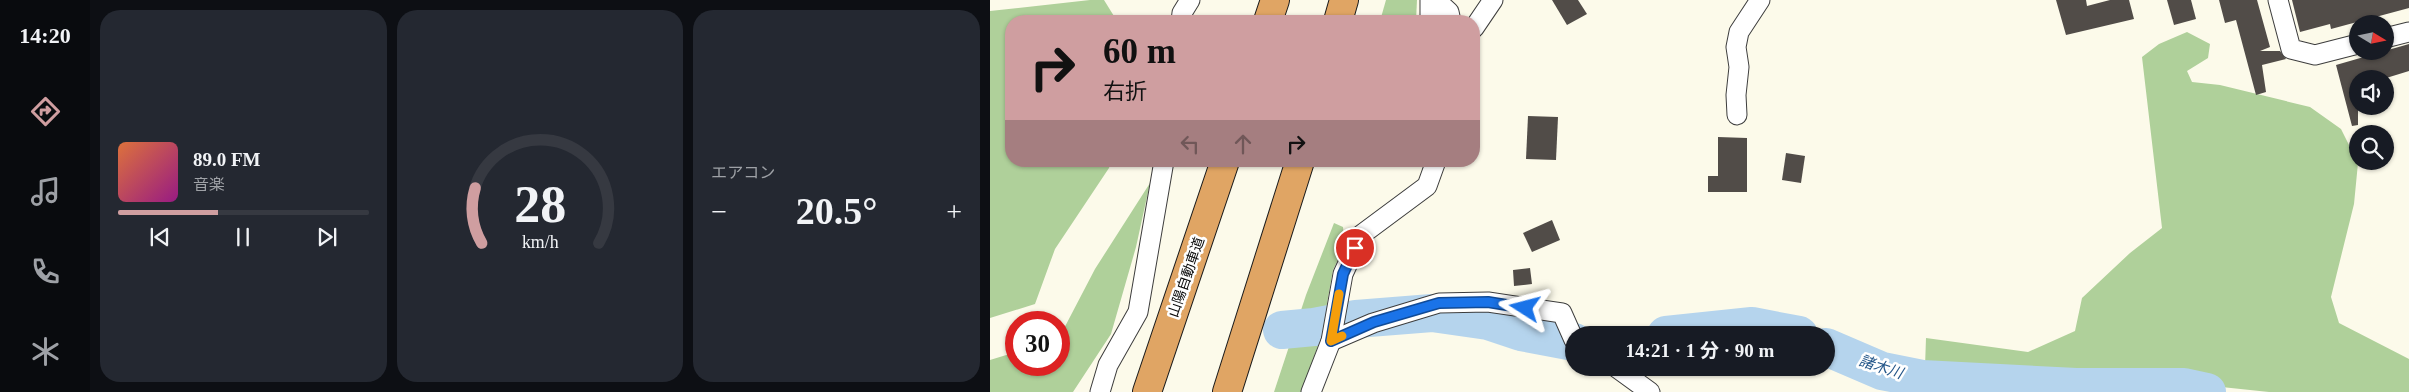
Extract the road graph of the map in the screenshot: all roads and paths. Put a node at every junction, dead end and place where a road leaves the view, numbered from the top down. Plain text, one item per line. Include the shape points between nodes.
1 (1275, 0) edge
2 (1344, 0) edge
3 (1430, 0) edge
4 (1436, 0) edge
5 (1493, 0) edge
6 (1760, 0) edge
7 (2278, 0) edge
8 (1270, 15) edge
9 (1340, 15) edge
10 (1430, 15) edge
11 (1450, 15) edge
12 (1480, 19) edge
13 (2409, 32) edge
14 (2394, 36) edge
15 (2349, 46) edge
16 (1737, 115) dead end
17 (1163, 167) edge
18 (1223, 167) edge
19 (1298, 167) edge
20 (1434, 167) edge
21 (1568, 326) edge
22 (1331, 341) junction
23 (1628, 376) edge
24 (1100, 392) edge
25 (1146, 392) edge
26 (1227, 392) edge
27 (1311, 392) edge
28 (1650, 392) edge

1 - 8 highway
2 - 9 highway
3 - 10 street
4 - 11 street
5 - 12 street
6 - 16 street via 1739,32 1736,47 1739,67
7 - 15 street via 2291,49 2315,55
13 - 14 street
17 - 24 street via 1138,312 1108,365
18 - 25 highway, 山陽自動車道
19 - 26 highway
20 - 22 street via 1428,186 1361,235 1343,274
21 - 22 street via 1562,313 1488,302 1439,303 1374,322
22 - 27 street
23 - 28 street

